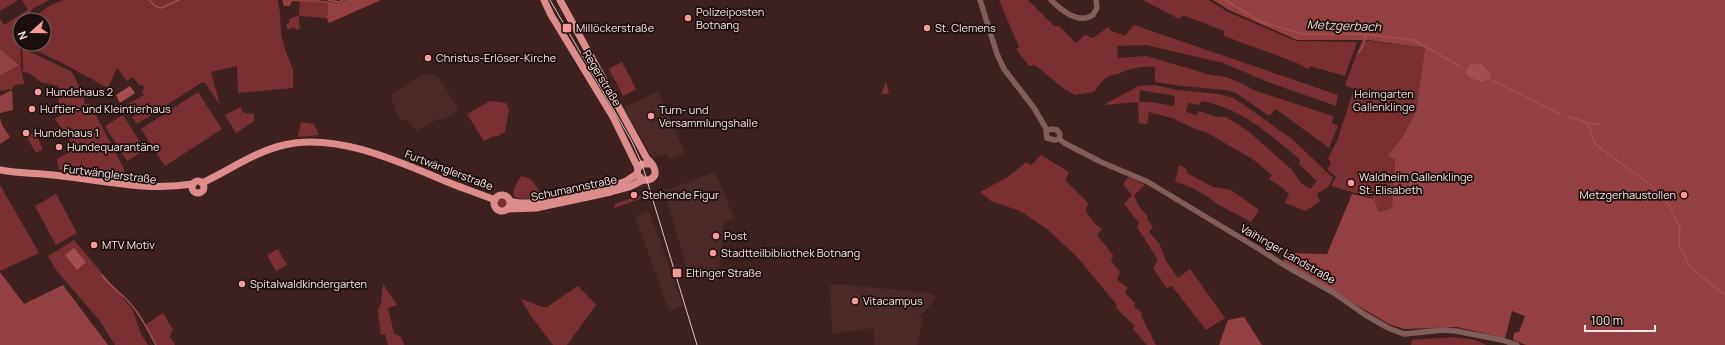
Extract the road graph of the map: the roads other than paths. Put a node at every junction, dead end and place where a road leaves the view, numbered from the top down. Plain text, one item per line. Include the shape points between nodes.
1 (544, 0) edge
2 (560, 0) edge
3 (980, 0) edge
4 (1050, 0) edge
5 (1097, 2) edge
6 (1047, 130) junction
7 (1059, 139) junction
8 (650, 164) junction
9 (0, 170) edge
10 (638, 171) junction
11 (642, 180) junction
12 (203, 186) junction
13 (193, 187) junction
14 (495, 200) junction
15 (509, 205) junction
16 (1517, 345) edge

1 - 10 main road, Regerstraße via 613,117
2 - 8 main road, Regerstraße
3 - 6 street via 1004,69 1034,108
4 - 5 street via 1067,13 1082,19 1093,15
6 - 7 street, Vaihinger Landstraße via 1057,130 1060,134
6 - 7 street, Vaihinger Landstraße via 1046,135 1049,139
7 - 16 street, Vaihinger Landstraße via 1101,162 1148,182 1388,328 1404,334 1456,331
8 - 10 main road via 642,164
8 - 11 main road via 655,170 654,176 648,181
9 - 13 main road, Furtwänglerstraße via 142,187
10 - 11 main road
10 - 15 main road, Schumannstraße via 620,183 542,202
11 - 15 main road, Schumannstraße via 611,192 536,208
12 - 13 main road via 197,182
12 - 13 main road via 199,193 195,192
12 - 14 main road, Furtwänglerstraße via 286,148 325,146 395,161
14 - 15 main road via 498,196 507,196
14 - 15 main road via 494,205 502,212

